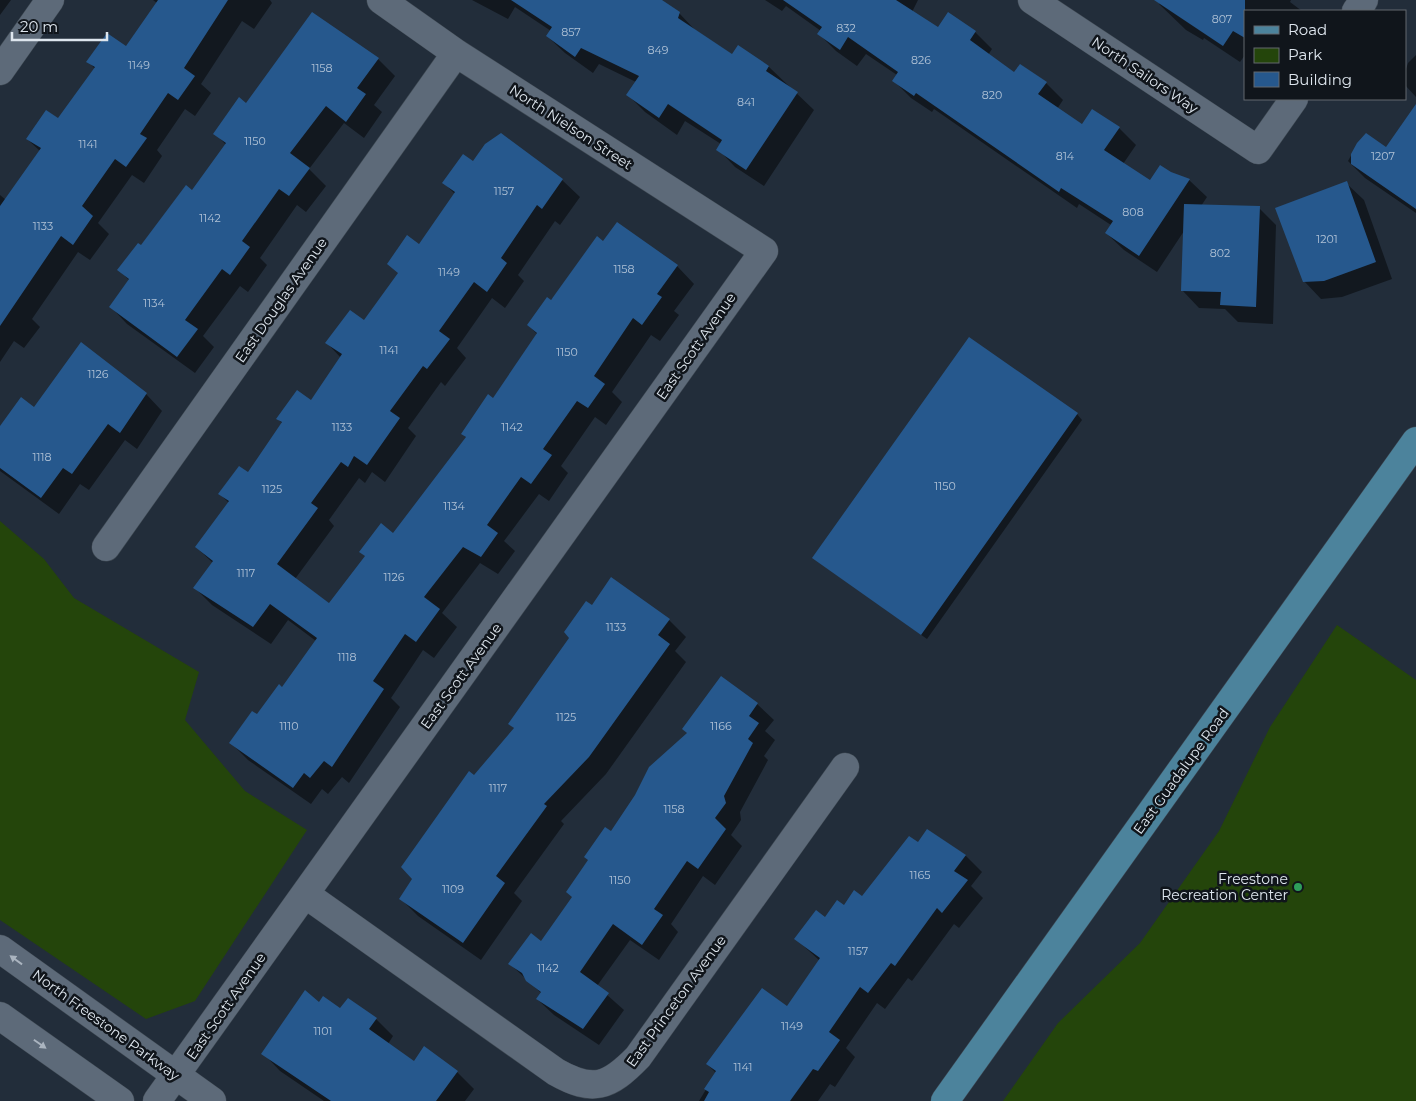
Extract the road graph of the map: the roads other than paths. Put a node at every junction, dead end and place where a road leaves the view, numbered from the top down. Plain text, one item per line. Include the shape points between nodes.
1 (50, 0) edge
2 (381, 0) edge
3 (1032, 0) edge
4 (456, 54) junction
5 (0, 71) edge
6 (1293, 100) edge
7 (764, 251) joint
8 (1416, 441) edge
9 (106, 547) dead end
10 (845, 767) dead end
11 (305, 894) junction
12 (0, 949) edge
13 (0, 1016) edge
14 (176, 1075) junction
15 (120, 1101) edge
16 (157, 1101) edge
17 (212, 1101) edge
18 (945, 1101) edge

1 - 5 street
2 - 4 street, North Nielson Street
3 - 6 street, North Sailors Way via 1258,150
4 - 7 street, North Nielson Street
4 - 9 street, East Douglas Avenue
7 - 11 street, East Scott Avenue
8 - 18 main road, East Guadalupe Road
10 - 11 street, East Princeton Avenue via 638,1057 613,1080 600,1085 578,1083 556,1072
11 - 14 street, East Scott Avenue
14 -> 12 street, North Freestone Parkway
13 -> 15 street
14 - 16 street, East Scott Avenue
14 - 17 street, North Freestone Parkway

